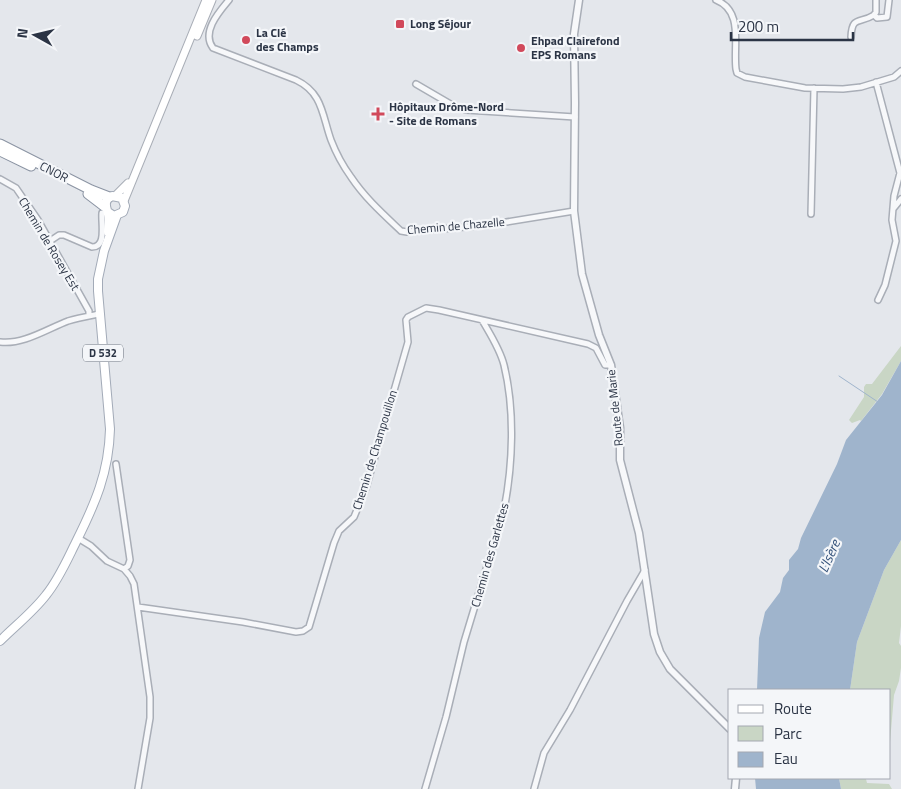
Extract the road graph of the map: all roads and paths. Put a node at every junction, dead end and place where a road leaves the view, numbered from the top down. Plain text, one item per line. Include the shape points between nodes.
1 (206, 0) edge
2 (212, 0) edge
3 (229, 0) edge
4 (579, 0) edge
5 (716, 0) edge
6 (876, 0) edge
7 (889, 0) edge
8 (724, 1) edge
9 (874, 16) junction
10 (851, 36) dead end
11 (901, 71) edge
12 (876, 82) junction
13 (416, 84) dead end
14 (814, 88) junction
15 (170, 90) junction
16 (575, 117) junction
17 (0, 144) edge
18 (0, 151) edge
19 (894, 151) junction
20 (901, 160) edge
21 (136, 172) junction
22 (0, 179) edge
23 (112, 196) junction
24 (901, 199) edge
25 (124, 201) junction
26 (893, 209) junction
27 (105, 211) junction
28 (574, 211) junction
29 (811, 214) dead end
30 (117, 215) junction
31 (50, 241) junction
32 (107, 242) junction
33 (878, 300) dead end
34 (99, 314) junction
35 (89, 316) junction
36 (482, 320) junction
37 (0, 342) edge
38 (611, 365) junction
39 (116, 464) dead end
40 (78, 538) junction
41 (124, 568) junction
42 (645, 570) junction
43 (138, 607) junction
44 (0, 641) edge
45 (728, 727) edge
46 (138, 789) edge
47 (425, 789) edge
48 (534, 789) edge

1 - 15 main road
2 - 15 main road
3 - 28 street, Chemin de Chazelle via 209,32 210,44 218,51 306,85 320,103 334,148 351,177 371,202 401,230 488,225
4 - 16 street, Route de Marie via 574,34
5 - 8 street
6 - 9 street
7 - 9 street via 887,17
8 - 14 street via 735,25 737,73
9 - 10 street via 855,22
11 - 12 street via 894,77
12 - 14 street via 843,89
12 - 19 street
13 - 16 street via 452,106 466,110
14 - 29 street
15 - 21 main road
16 - 28 street, Route de Marie
17 - 23 highway, CNOR via 98,193
18 - 27 highway, CNOR via 89,194
19 - 20 street
19 - 26 street via 900,173
21 - 23 main road
21 - 25 main road
22 - 31 street, Chemin de Rosey Est via 16,188
23 - 25 main road
23 - 27 main road via 105,203
24 - 26 street
25 - 30 main road via 124,209
26 - 33 street via 896,241
27 - 30 main road
27 - 31 street via 100,245 92,247 64,235
27 - 32 main road, D 532
28 - 38 street, Route de Marie via 582,274
30 - 32 main road, D 532
31 - 35 street, Chemin de Rosey Est
32 - 34 main road, D 532 via 98,279
34 - 35 street
34 - 40 main road, D 532 via 110,445 99,492
35 - 37 street via 22,340
36 - 38 street via 588,344 596,348 605,365
36 - 43 street, Chemin de Champouillon via 426,308 406,320 408,342 366,488 354,517 339,531 334,543 309,627 296,632
36 - 47 street, Chemin des Garlettes via 504,364 511,431 508,490
38 - 42 street, Route de Marie via 620,428 620,460
39 - 41 street via 130,560
40 - 41 street via 107,561
40 - 44 main road, D 532 via 46,595
41 - 43 street via 134,584
42 - 45 street, Route de Marie via 654,634 660,652 670,669
42 - 48 street via 544,753
43 - 46 street via 150,697 150,718

